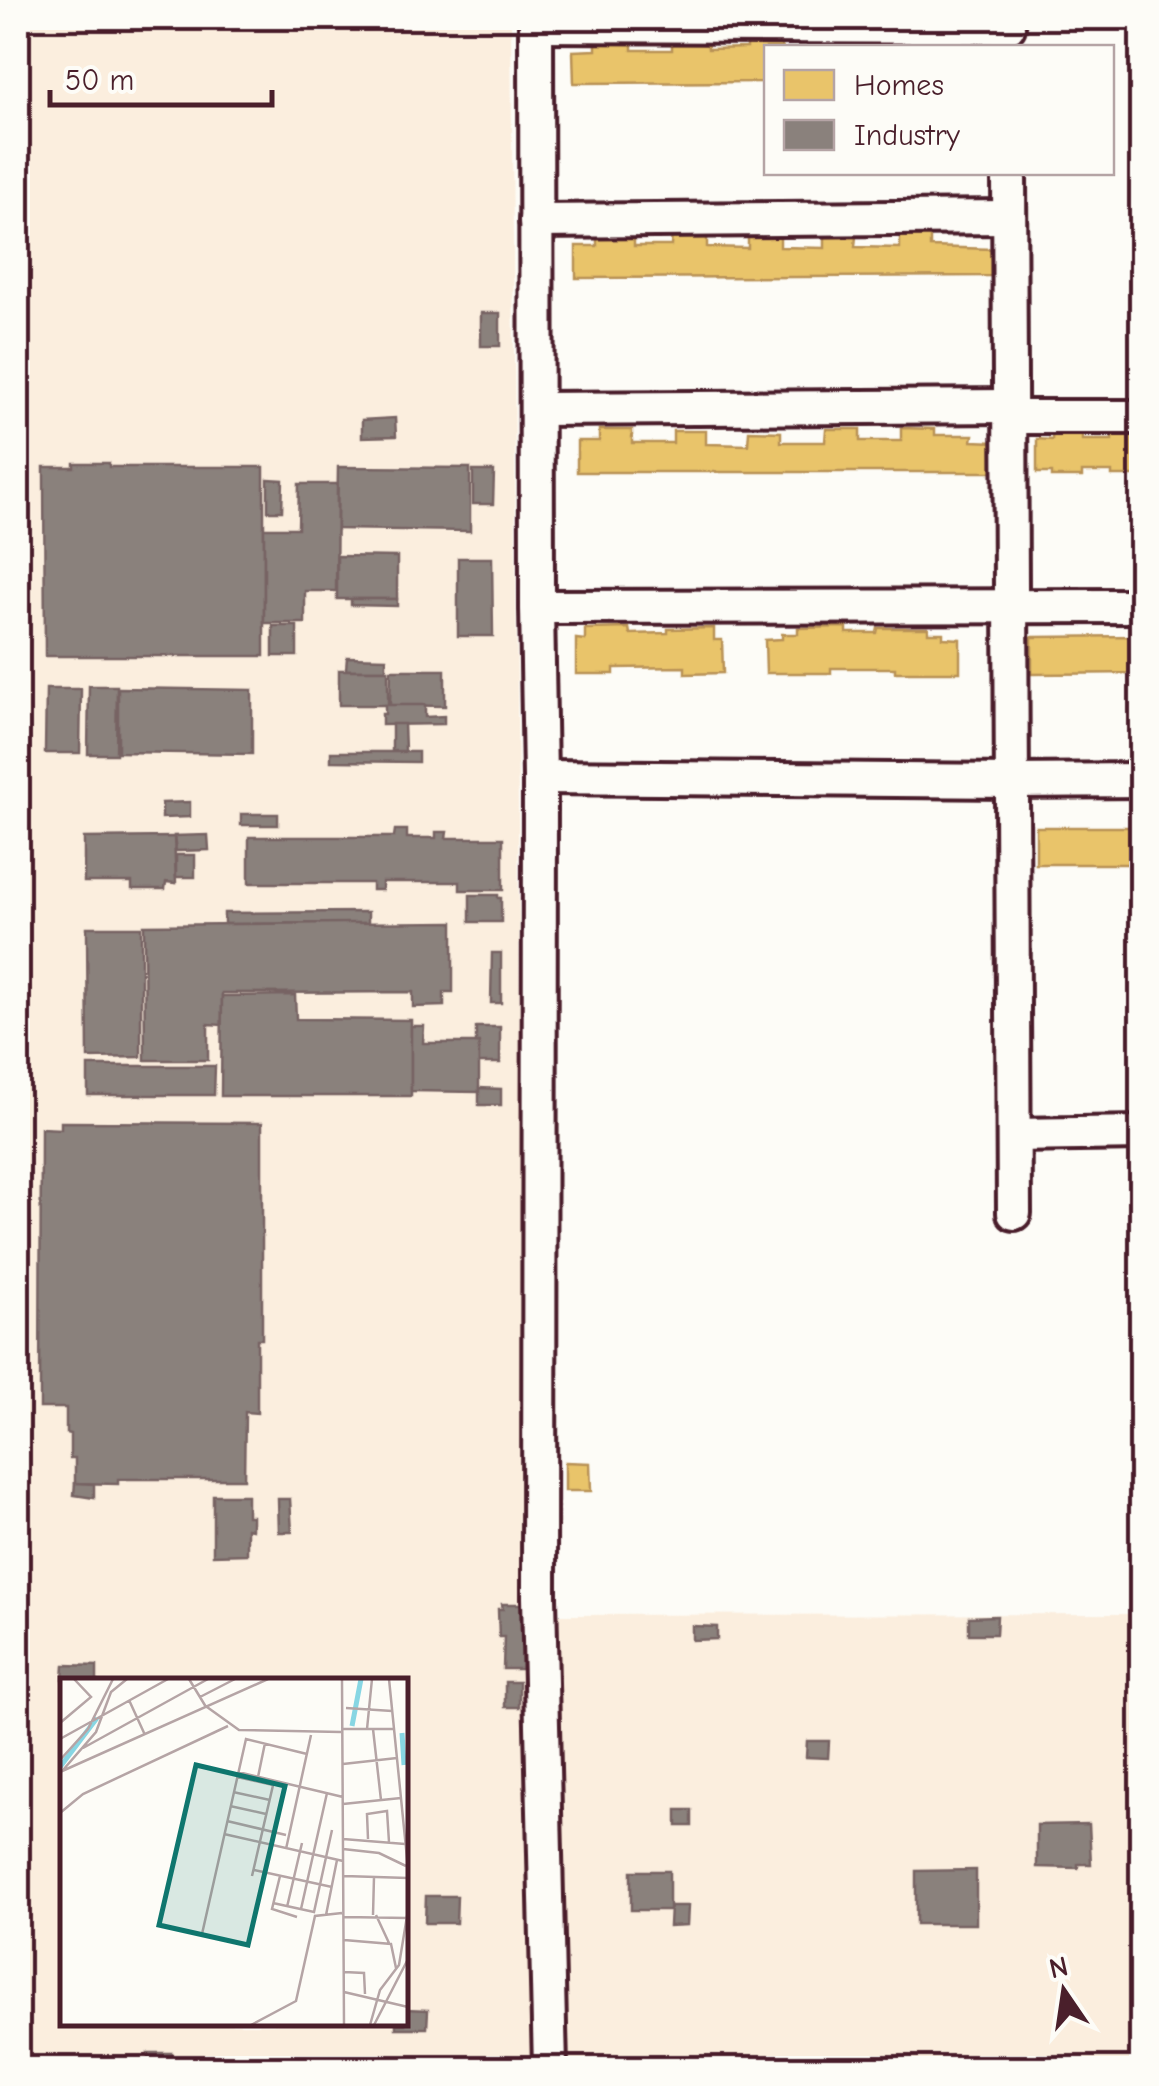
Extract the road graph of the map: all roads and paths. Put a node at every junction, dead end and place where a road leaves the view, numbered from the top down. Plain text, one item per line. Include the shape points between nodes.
1 (536, 21) edge
2 (1008, 31) edge
3 (1009, 175) edge
4 (1009, 217) junction
5 (536, 221) junction
6 (537, 409) junction
7 (1010, 411) junction
8 (1142, 416) edge
9 (1011, 606) junction
10 (1142, 606) edge
11 (537, 607) junction
12 (540, 777) junction
13 (1142, 780) edge
14 (1012, 781) junction
15 (1014, 1134) junction
16 (1142, 1134) edge
17 (1014, 1212) dead end
18 (550, 2068) edge

1 - 2 street
1 - 5 street
3 - 4 street
4 - 5 street
4 - 7 street
5 - 6 street
6 - 7 street
6 - 11 street
7 - 8 street
7 - 9 street
9 - 10 street
9 - 11 street
9 - 14 street
11 - 12 street
12 - 14 street
12 - 18 street via 539,1597
13 - 14 street
14 - 15 street
15 - 16 street
15 - 17 street

